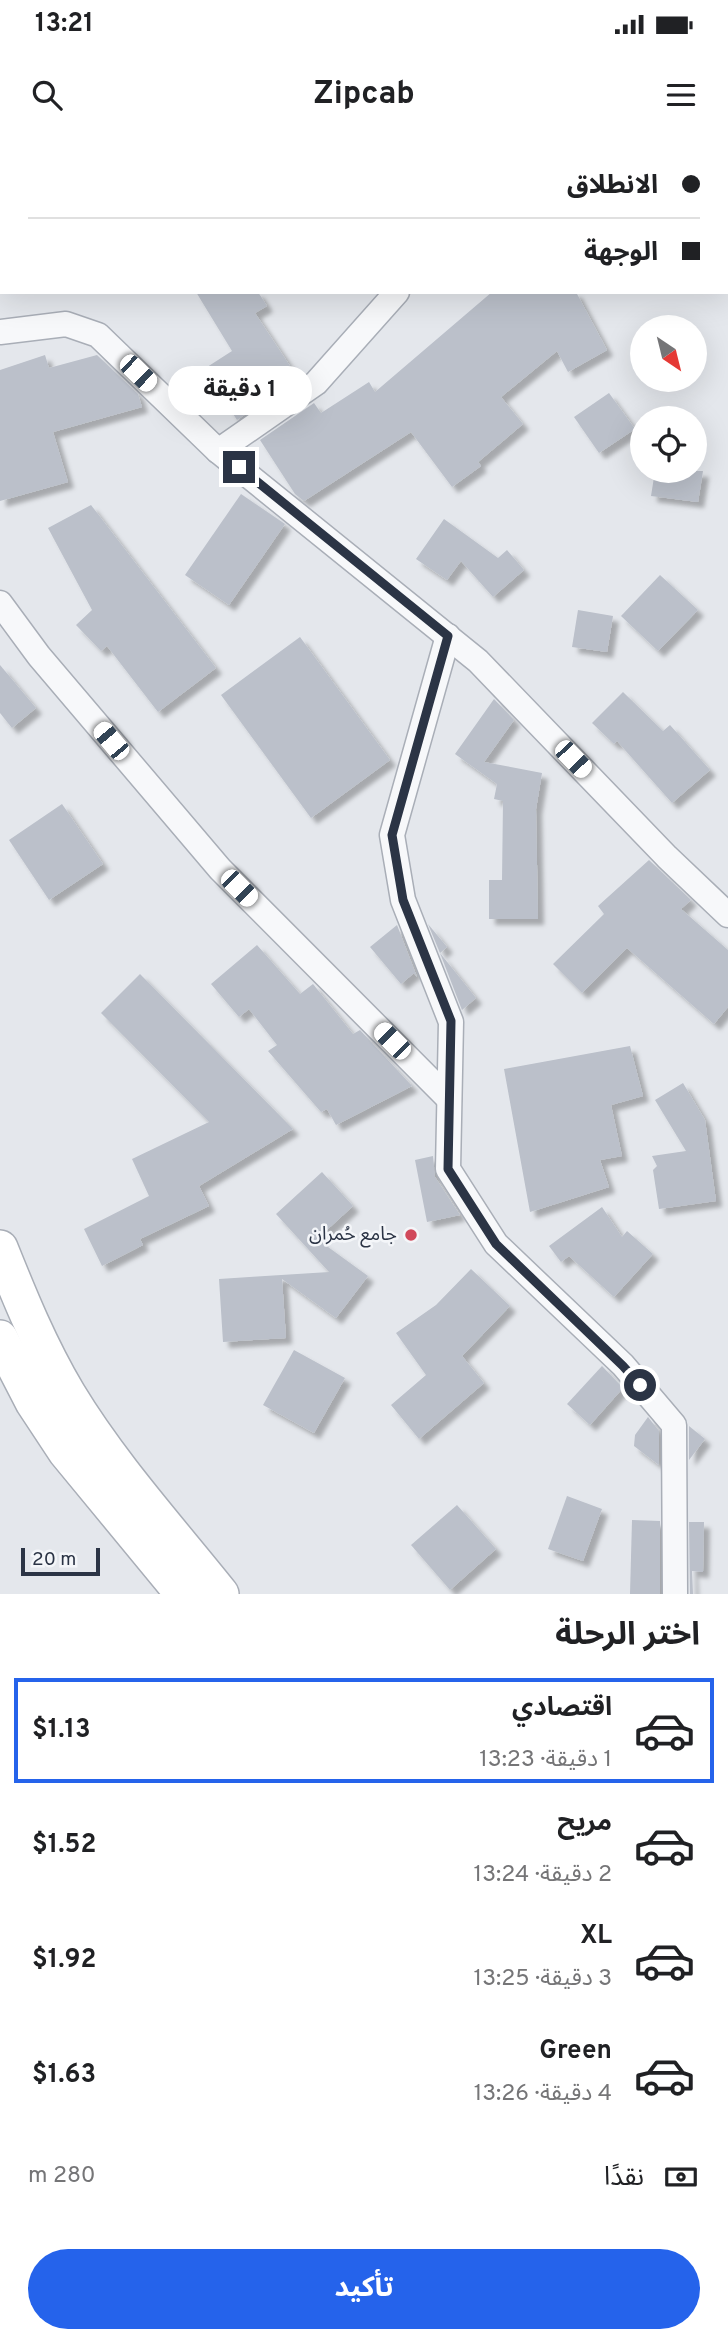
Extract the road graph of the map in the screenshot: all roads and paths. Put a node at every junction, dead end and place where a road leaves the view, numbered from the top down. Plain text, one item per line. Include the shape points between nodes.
1 (395, 294) edge
2 (0, 332) edge
3 (218, 451) junction
4 (0, 603) edge
5 (448, 636) junction
6 (728, 915) edge
7 (449, 1098) junction
8 (0, 1248) edge
9 (0, 1338) edge
10 (183, 1594) edge
11 (221, 1594) edge
12 (676, 1594) edge

1 - 3 street via 316,383
2 - 3 street via 66,324 98,335
3 - 5 street
4 - 7 street via 39,656 220,869
5 - 6 street
5 - 7 street via 392,835 403,900 451,1021
7 - 12 street via 448,1169 496,1244 623,1366 674,1425
8 - 11 main road via 31,1323 68,1394
9 - 10 main road via 33,1402 66,1452

